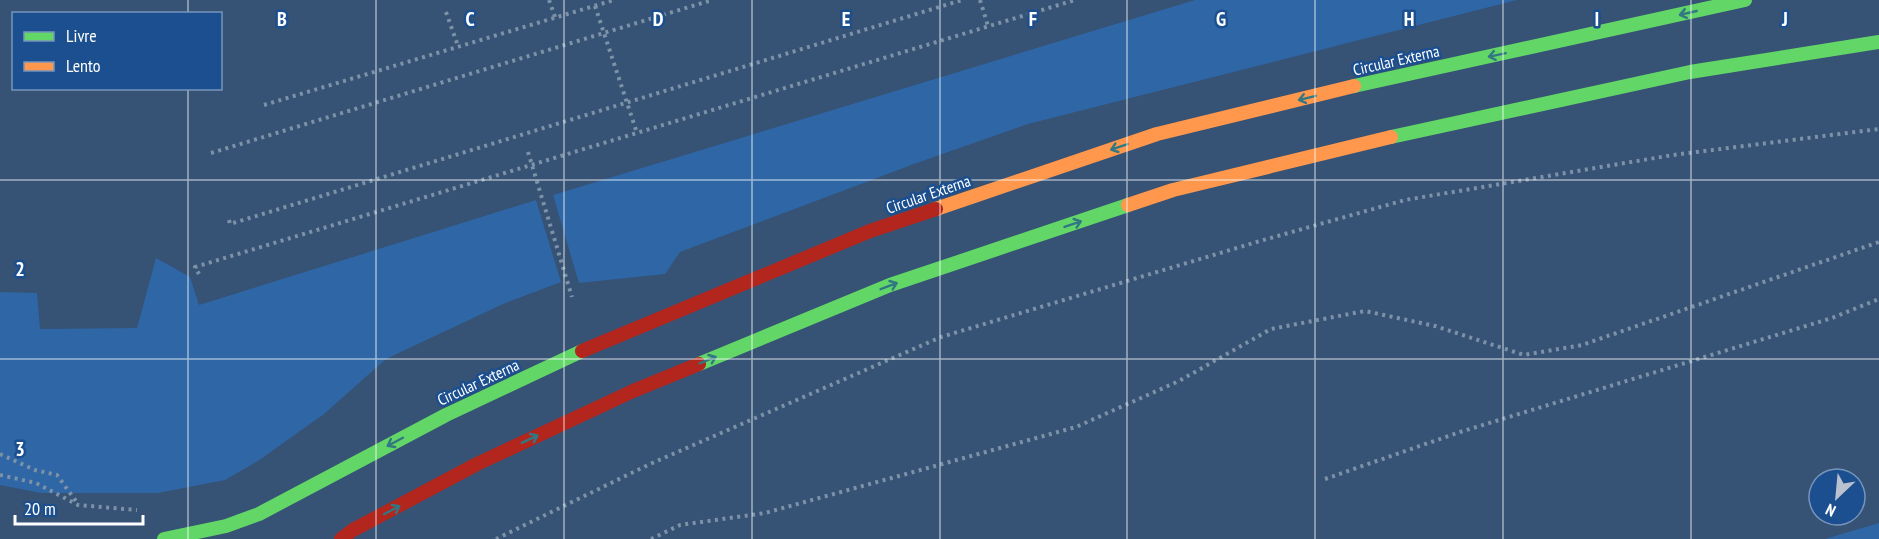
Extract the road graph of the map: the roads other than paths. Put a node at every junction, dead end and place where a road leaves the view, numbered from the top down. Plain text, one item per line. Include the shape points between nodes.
1 (1745, 0) edge
2 (1879, 42) edge
3 (164, 539) edge
4 (341, 539) edge

1 -> 3 main road, Circular Externa via 1380,80 1157,135 870,231 609,338 446,415 259,514 226,526
4 -> 2 main road via 477,464 633,391 890,285 1173,190 1394,136 1667,77

